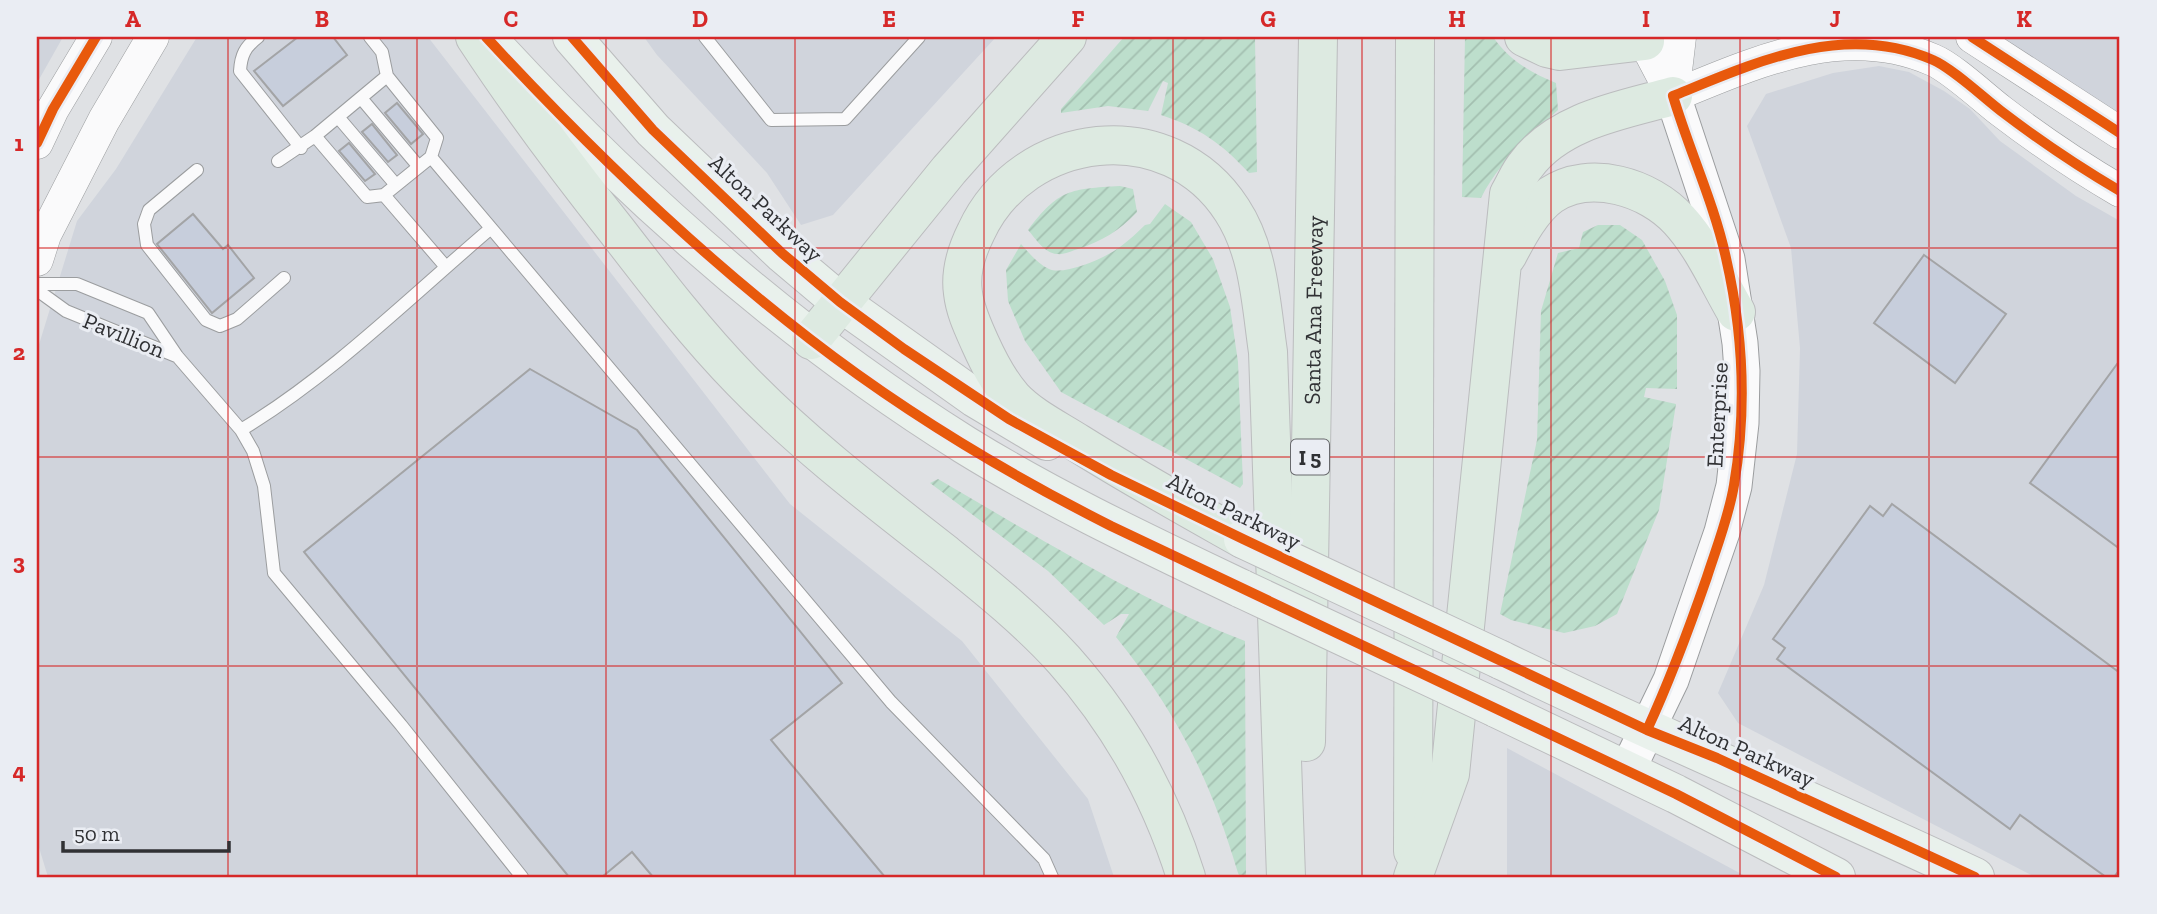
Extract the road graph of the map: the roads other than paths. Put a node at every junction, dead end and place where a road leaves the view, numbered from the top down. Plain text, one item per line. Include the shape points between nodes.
1 (96, 37) edge
2 (153, 37) edge
3 (258, 37) edge
4 (370, 37) edge
5 (475, 37) edge
6 (486, 37) edge
7 (572, 37) edge
8 (705, 37) edge
9 (919, 37) edge
10 (1067, 37) edge
11 (1318, 37) edge
12 (1415, 37) edge
13 (1524, 37) edge
14 (1972, 37) edge
15 (1661, 38) edge
16 (387, 76) junction
17 (1673, 96) junction
18 (360, 98) junction
19 (338, 117) junction
20 (2120, 133) edge
21 (315, 136) junction
22 (37, 143) edge
23 (301, 148) junction
24 (431, 157) junction
25 (278, 162) dead end
26 (419, 167) junction
27 (197, 170) dead end
28 (396, 185) junction
29 (2120, 191) edge
30 (384, 195) junction
31 (490, 229) junction
32 (37, 260) edge
33 (446, 267) junction
34 (1500, 267) junction
35 (284, 278) dead end
36 (37, 284) edge
37 (37, 290) edge
38 (840, 302) junction
39 (1736, 312) junction
40 (811, 340) junction
41 (177, 356) junction
42 (241, 430) junction
43 (1243, 539) junction
44 (1647, 730) junction
45 (1627, 771) junction
46 (522, 877) edge
47 (1052, 877) edge
48 (1186, 877) edge
49 (1286, 877) edge
50 (1304, 877) edge
51 (1413, 877) edge
52 (1836, 877) edge
53 (1975, 877) edge

1 - 22 street
2 - 32 street via 104,120 45,235
3 - 23 lane via 241,55 240,71
4 - 16 lane via 382,52
5 - 48 highway via 574,177 743,382 842,471 1004,603 1075,673 1123,736 1168,824
6 - 40 main road via 645,197
7 - 38 main road, Alton Parkway via 653,130
8 - 9 lane via 771,120 845,119
10 - 38 highway
11 - 50 highway, Santa Ana Freeway / I 5
12 - 51 highway
13 - 15 highway via 1560,51
14 - 20 street
15 - 17 street
16 - 18 lane
16 - 24 lane via 437,138
17 - 29 street via 1806,48 1885,46 1936,61 2026,130
17 - 34 highway via 1589,119 1554,138 1526,164 1509,194
17 - 39 main road, Enterprise via 1721,239
18 - 19 lane
18 - 26 lane
19 - 21 lane
19 - 28 lane
21 - 23 lane
21 - 30 lane via 367,197
23 - 25 lane
24 - 26 lane
24 - 31 lane
26 - 28 lane
27 - 35 lane via 149,210 144,224 147,245 206,320 220,326 237,319
28 - 30 lane
30 - 33 lane
31 - 33 lane
31 - 47 lane via 891,702 1044,859
33 - 42 lane via 297,393
34 - 39 highway via 1524,225 1550,196 1572,186 1597,183 1626,187 1653,199 1678,219
34 - 51 highway via 1450,774
36 - 41 lane, Pavillion via 77,284 148,313
37 - 41 lane, Pavillion via 66,311
38 - 40 highway
38 - 43 main road, Alton Parkway via 975,398 1045,440
39 - 44 main road, Enterprise via 1742,397 1734,486 1671,680
40 - 45 main road, bridge via 923,418 1111,526
41 - 42 lane
42 - 46 lane via 264,486 274,573
43 - 44 main road, Alton Parkway, bridge
43 - 49 highway via 1028,412 989,363 969,319 963,292 966,256 990,206 1027,170 1048,158 1093,145 1119,144 1170,158 1190,168 1221,196 1246,238 1259,283 1268,352
44 - 45 main road, Enterprise
44 - 53 main road, Alton Parkway
45 - 52 main road

